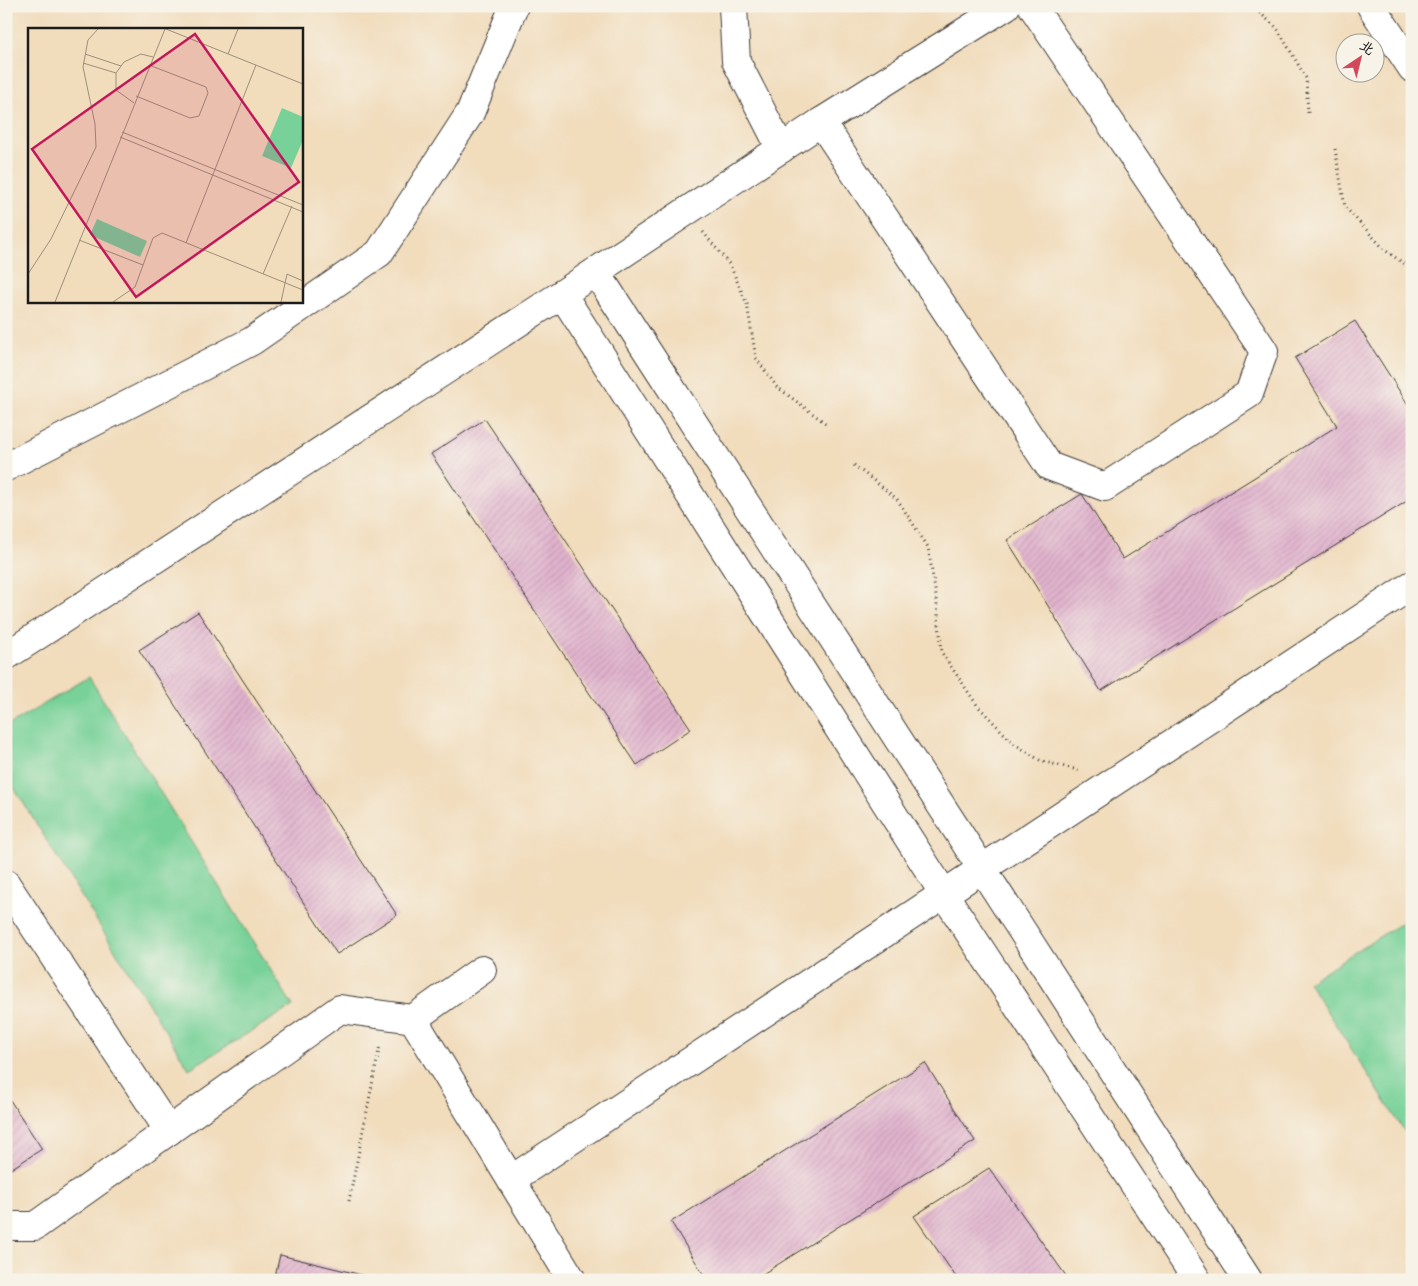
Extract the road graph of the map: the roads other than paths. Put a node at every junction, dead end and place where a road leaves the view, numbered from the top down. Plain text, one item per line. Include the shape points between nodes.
1 (514, 6) edge
2 (733, 6) edge
3 (1006, 6) edge
4 (1032, 6) edge
5 (1371, 6) edge
6 (1412, 68) edge
7 (822, 122) junction
8 (781, 149) junction
9 (596, 272) junction
10 (562, 294) junction
11 (6, 467) edge
12 (1412, 585) edge
13 (6, 656) edge
14 (983, 868) junction
15 (6, 884) edge
16 (944, 894) junction
17 (482, 970) dead end
18 (414, 1019) junction
19 (169, 1131) junction
20 (512, 1180) junction
21 (6, 1226) edge
22 (572, 1280) edge
23 (1197, 1280) edge
24 (1248, 1280) edge

1 - 11 main road via 470,113 379,253 252,341
2 - 8 main road via 736,60
3 - 7 main road
4 - 7 main road via 1264,351 1249,394 1105,487 1049,466
5 - 6 main road
7 - 8 main road
8 - 9 main road
9 - 10 main road
9 - 14 main road
10 - 13 main road
10 - 16 main road
12 - 14 main road
14 - 16 main road
14 - 24 main road
15 - 19 main road
16 - 20 main road
16 - 23 main road
17 - 18 main road
18 - 19 main road via 340,1010
18 - 20 main road
19 - 21 main road via 35,1226
20 - 22 main road

